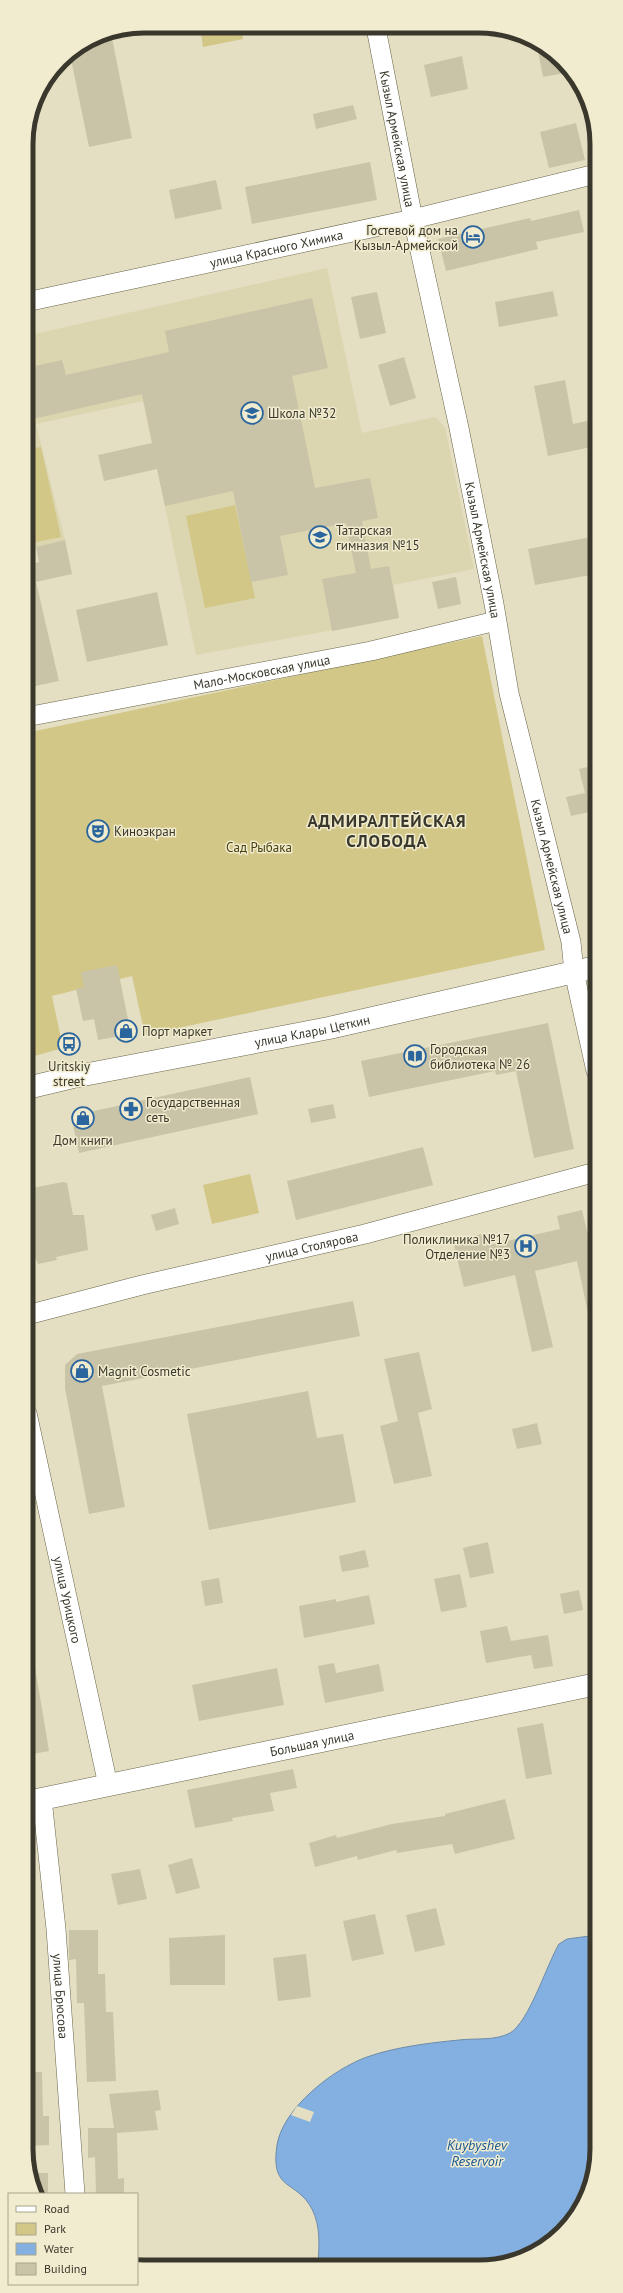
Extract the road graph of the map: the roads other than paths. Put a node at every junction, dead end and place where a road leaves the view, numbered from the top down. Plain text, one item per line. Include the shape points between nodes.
1 (377, 33) edge
2 (590, 175) edge
3 (414, 219) junction
4 (33, 301) edge
5 (496, 621) junction
6 (33, 716) edge
7 (590, 968) edge
8 (574, 972) junction
9 (590, 1044) edge
10 (33, 1087) edge
11 (590, 1174) edge
12 (33, 1313) edge
13 (33, 1465) edge
14 (590, 1685) edge
15 (108, 1785) junction
16 (35, 1800) edge
17 (75, 2193) edge

1 - 3 street, Кызыл Армейская улица
2 - 3 street, улица Красного Химика
3 - 4 street, улица Красного Химика
3 - 5 street, Кызыл Армейская улица via 459,428
5 - 6 street, Мало-Московская улица via 371,651
5 - 8 street, Кызыл Армейская улица via 509,693 571,942
7 - 8 main road, улица Клары Цеткин
8 - 9 street, Кызыл Армейская улица
8 - 10 main road, улица Клары Цеткин via 329,1028
11 - 12 street, улица Столярова via 365,1234 142,1285
13 - 15 street, улица Урицкого
14 - 15 main road, Большая улица
15 - 16 main road, Большая улица
16 - 17 street, улица Брюсова via 56,1929

